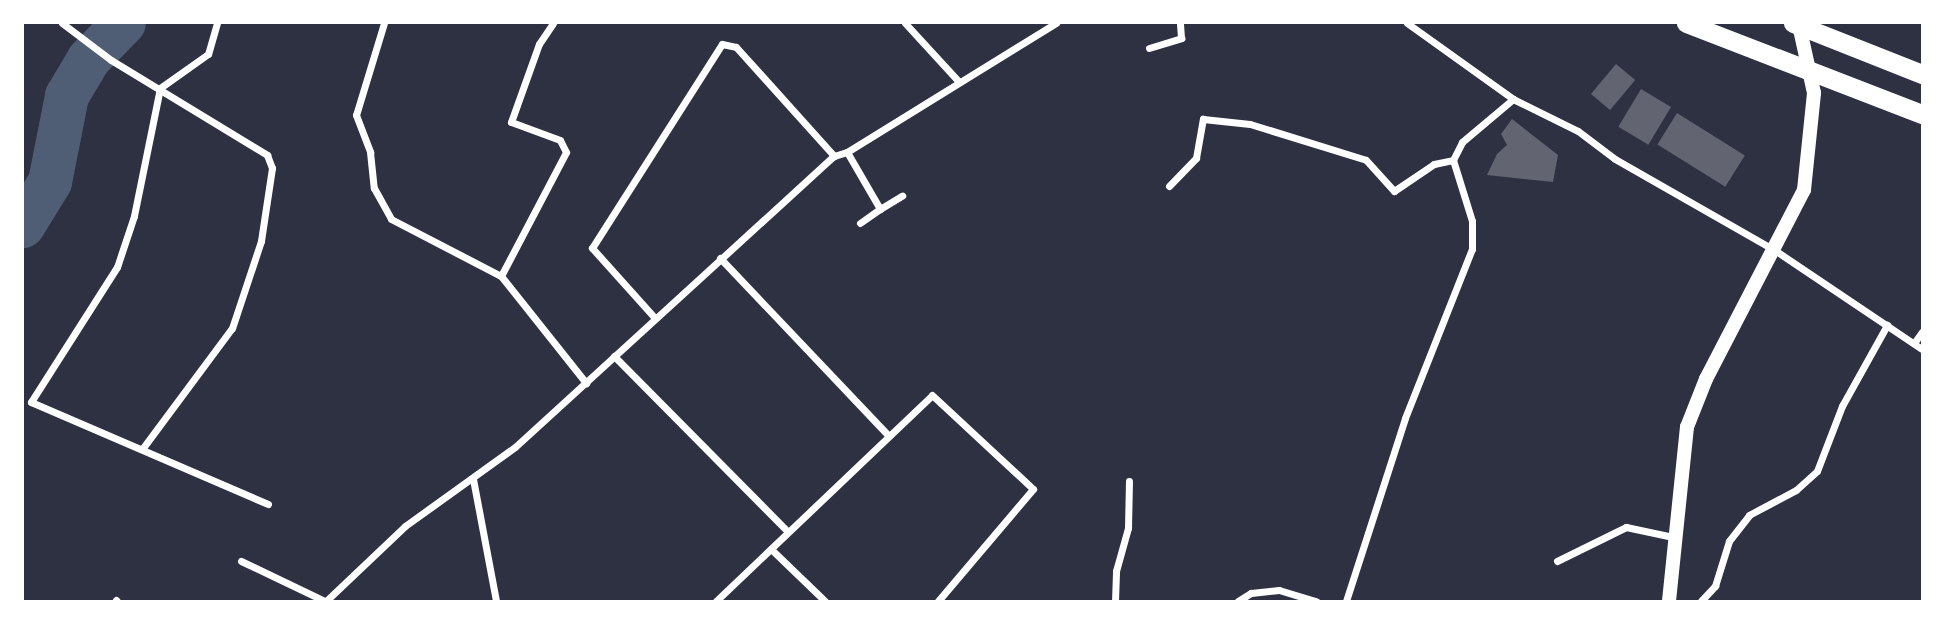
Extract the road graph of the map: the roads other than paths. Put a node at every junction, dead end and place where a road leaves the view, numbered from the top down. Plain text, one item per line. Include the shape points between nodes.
1 (62, 23) edge
2 (217, 23) edge
3 (384, 23) edge
4 (553, 23) edge
5 (905, 23) edge
6 (1055, 23) edge
7 (1180, 23) edge
8 (1407, 23) edge
9 (1686, 23) edge
10 (1796, 24) edge
11 (1149, 48) dead end
12 (1807, 67) junction
13 (1922, 74) edge
14 (959, 82) junction
15 (160, 88) junction
16 (1513, 99) junction
17 (1922, 114) edge
18 (847, 152) junction
19 (834, 156) junction
20 (1453, 160) junction
21 (1169, 186) dead end
22 (902, 196) dead end
23 (880, 209) junction
24 (860, 223) dead end
25 (1773, 249) junction
26 (720, 258) junction
27 (501, 276) junction
28 (654, 317) junction
29 (1887, 325) junction
30 (1922, 332) edge
31 (1914, 343) junction
32 (1922, 349) edge
33 (614, 356) junction
34 (586, 383) junction
35 (32, 402) junction
36 (23, 407) edge
37 (888, 435) junction
38 (143, 448) junction
39 (473, 479) junction
40 (1129, 481) dead end
41 (268, 504) dead end
42 (787, 531) junction
43 (1673, 537) junction
44 (773, 551) junction
45 (241, 561) dead end
46 (1557, 561) dead end
47 (325, 601) edge
48 (496, 601) edge
49 (716, 601) edge
50 (825, 601) edge
51 (938, 601) edge
52 (1115, 601) edge
53 (1238, 601) edge
54 (1316, 601) edge
55 (1346, 601) edge
56 (1669, 601) edge
57 (1701, 601) edge

1 - 15 street
2 - 15 street via 208,54
3 - 27 street via 356,115 370,152 373,188 391,219
4 - 27 street via 539,44 511,122 560,139 566,152
5 - 14 street
6 - 14 street
7 - 11 street via 1181,38
8 - 16 street
9 - 12 highway
10 - 12 main road
10 - 13 highway
12 - 17 highway
12 - 25 main road via 1814,93 1804,190
14 - 18 street
15 - 35 street via 134,216 117,267
15 - 38 street via 267,155 272,168 261,241 232,328
16 - 20 street via 1462,142
16 - 25 street via 1578,131 1615,159
18 - 19 street
18 - 23 street
19 - 26 street
19 - 28 street via 736,47 722,44 592,248
20 - 21 street via 1434,164 1394,191 1366,160 1250,124 1203,119 1196,158
20 - 55 street via 1472,221 1472,249 1405,418
22 - 23 street
23 - 24 street
25 - 29 street
25 - 43 main road via 1706,379 1687,427
26 - 28 street
26 - 37 street
27 - 34 street
28 - 33 street
29 - 31 street
29 - 57 street via 1842,406 1817,471 1796,490 1749,515 1729,541 1714,586
30 - 31 street
31 - 32 street
33 - 34 street
33 - 42 street
34 - 39 street
35 - 36 street
35 - 38 street
37 - 42 street
37 - 51 street via 932,395 1033,489
38 - 41 street
39 - 47 street via 405,526
39 - 48 street
40 - 52 street via 1128,528 1116,571
42 - 44 street
43 - 46 street via 1626,527
43 - 56 main road
44 - 49 street
44 - 50 street
45 - 47 street
53 - 54 street via 1251,593 1279,590

